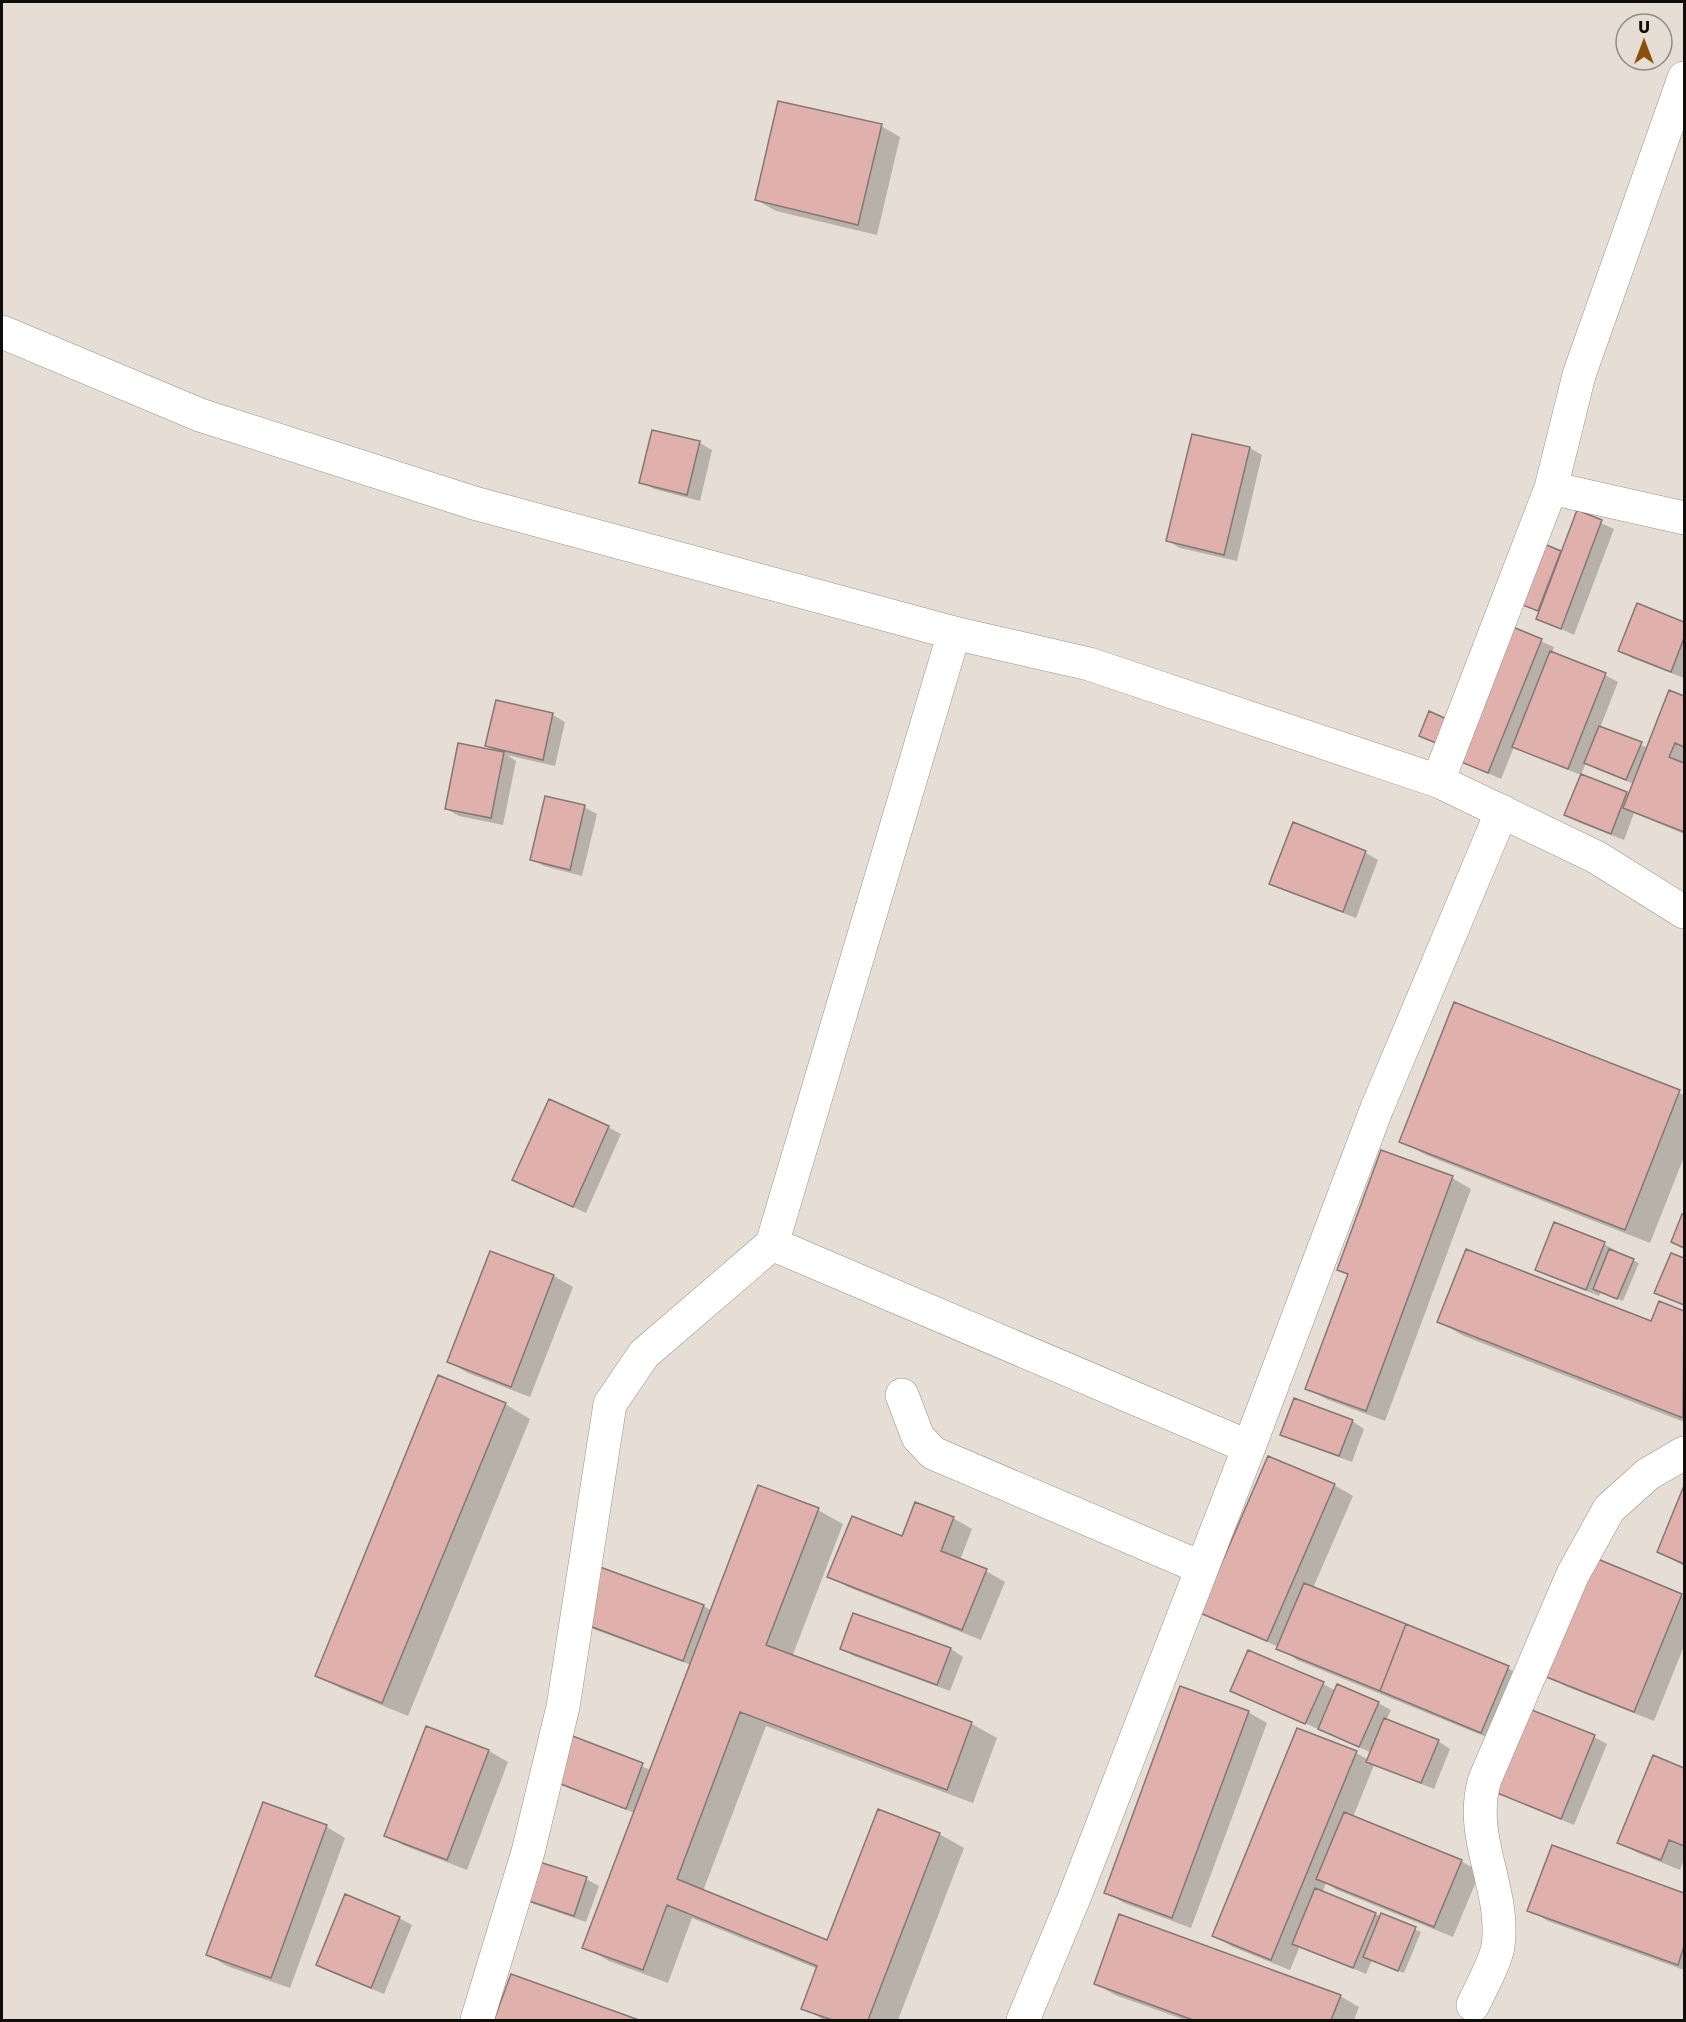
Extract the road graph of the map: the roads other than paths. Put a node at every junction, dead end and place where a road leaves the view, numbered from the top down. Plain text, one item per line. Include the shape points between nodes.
1 (1684, 78) edge
2 (2, 332) edge
3 (1551, 488) junction
4 (1684, 518) edge
5 (954, 633) junction
6 (1438, 781) junction
7 (1502, 811) junction
8 (1684, 912) edge
9 (772, 1244) junction
10 (902, 1395) dead end
11 (1250, 1447) junction
12 (1684, 1454) edge
13 (1202, 1568) junction
14 (1473, 2005) dead end
15 (477, 2020) edge
16 (1023, 2020) edge

1 - 3 street via 1579,375
2 - 5 street via 200,415 474,502
3 - 4 street
3 - 6 street
5 - 6 street via 1089,664
5 - 9 street
6 - 7 street
7 - 8 street via 1596,857
7 - 11 street via 1377,1108
9 - 11 street
9 - 15 street via 644,1354 610,1404 563,1707 528,1852
10 - 13 street via 918,1437 933,1453
11 - 13 street
12 - 14 street via 1647,1474 1609,1509 1573,1574 1485,1779 1479,1816 1498,1909 1498,1948
13 - 16 street

